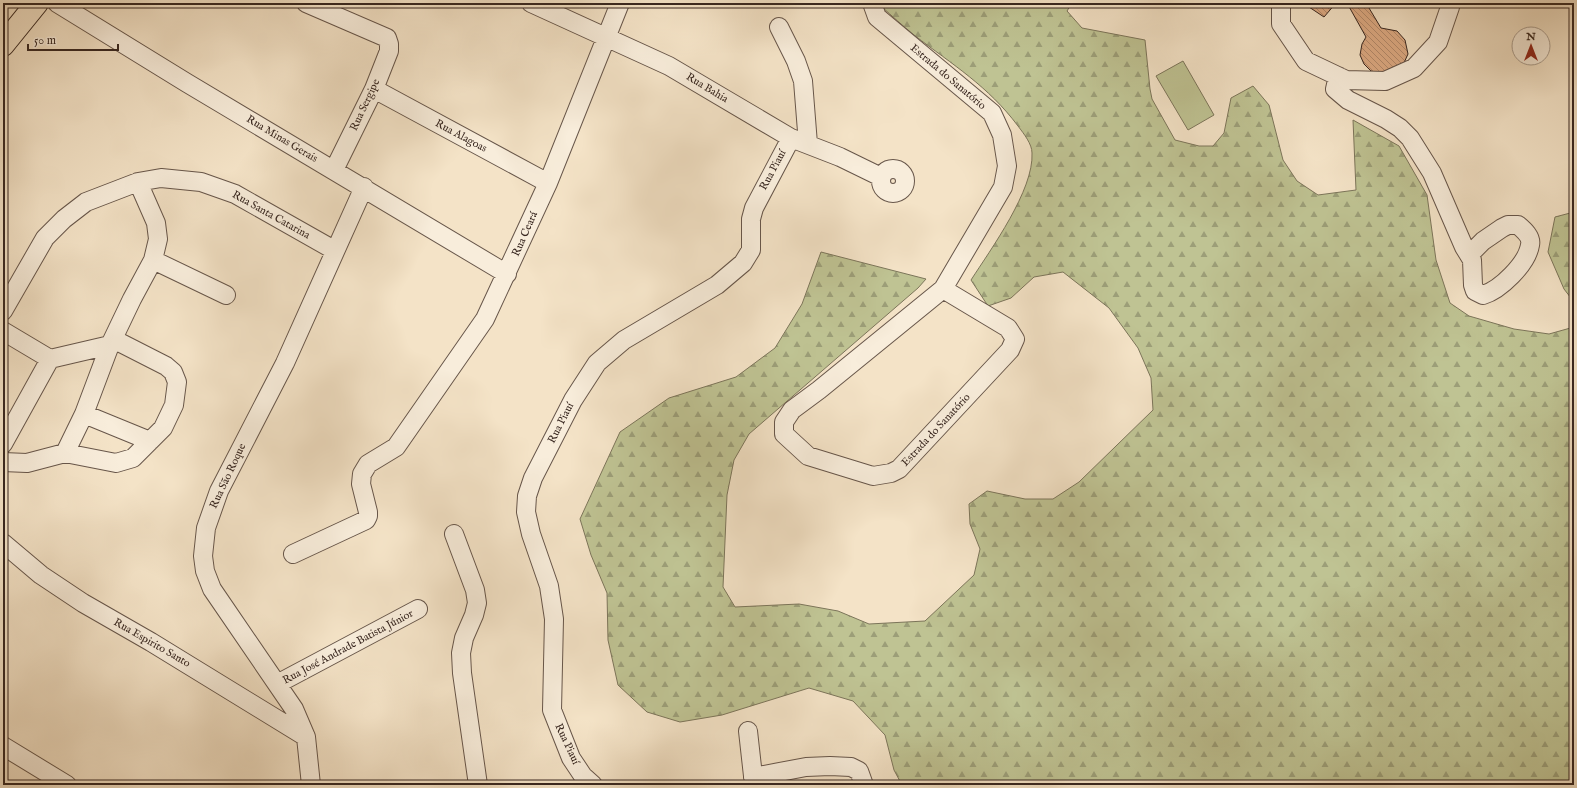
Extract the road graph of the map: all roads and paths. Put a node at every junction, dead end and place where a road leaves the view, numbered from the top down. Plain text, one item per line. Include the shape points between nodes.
1 (37, 3) edge
2 (57, 3) edge
3 (306, 3) edge
4 (531, 3) edge
5 (620, 3) edge
6 (872, 3) edge
7 (1281, 3) edge
8 (1449, 3) edge
9 (779, 28) dead end
10 (606, 36) junction
11 (3, 45) edge
12 (1338, 76) junction
13 (374, 89) junction
14 (791, 138) junction
15 (808, 144) junction
16 (334, 170) junction
17 (881, 177) dead end
18 (138, 182) junction
19 (548, 183) junction
20 (364, 187) junction
21 (334, 250) junction
22 (1469, 255) dead end
23 (153, 260) junction
24 (507, 274) junction
25 (943, 289) junction
26 (226, 295) dead end
27 (3, 311) edge
28 (3, 331) edge
29 (112, 342) junction
30 (50, 359) junction
31 (84, 414) junction
32 (150, 441) junction
33 (3, 444) edge
34 (65, 453) junction
35 (3, 462) edge
36 (454, 534) dead end
37 (3, 543) edge
38 (293, 554) dead end
39 (418, 609) dead end
40 (278, 684) junction
41 (748, 731) dead end
42 (306, 737) junction
43 (3, 746) edge
44 (754, 781) edge
45 (67, 785) edge
46 (311, 785) edge
47 (472, 785) edge
48 (478, 785) edge
49 (593, 785) edge
50 (864, 785) edge

1 - 11 main road
2 - 16 street, Rua Minas Gerais
3 - 13 street, Rua Sergipe via 387,38 389,51
4 - 10 street, Rua Bahia
5 - 10 street, Rua Ceará
6 - 25 street, Estrada do Sanatório via 878,16 992,113 1002,135 1007,166 1003,187
7 - 12 street via 1281,24 1306,61
8 - 12 street via 1450,7 1438,42 1414,68 1385,82 1346,80
9 - 15 street via 803,81
10 - 14 street, Rua Bahia via 669,66
10 - 19 street, Rua Ceará
12 - 22 street via 1335,89 1348,100 1400,128 1410,138 1432,173
13 - 16 street, Rua Sergipe
13 - 19 street, Rua Alagoas
14 - 15 street, Rua Bahia
14 - 49 street, Rua Piauí via 754,208 750,219 751,250 744,263 717,285 624,340 597,362 573,400 533,478 527,496 526,512 549,586 554,618 552,710 571,758 583,776
15 - 17 street, Rua Bahia
16 - 20 street, Rua Minas Gerais
18 - 21 street, Rua Santa Catarina via 161,178 202,182 235,194
18 - 23 street via 156,222 158,239
18 - 27 street, Rua Santa Catarina via 86,202 64,219 45,238
19 - 24 street, Rua Ceará
20 - 21 street, Rua São Roque
20 - 24 street, Rua Minas Gerais
21 - 40 street, Rua São Roque via 285,363 219,491 206,528 203,556 212,589
23 - 26 street
23 - 29 street
24 - 38 street, Rua Ceará via 485,319 396,447 368,464 362,474 361,484 368,512 366,520
25 - 25 street, Estrada do Sanatório via 1008,328 1015,339 1010,350 899,469 891,474 873,476 815,459 808,456 784,434 784,422 792,410
28 - 30 street
29 - 30 street
29 - 31 street
29 - 32 street via 166,366 173,372 177,382 174,405 164,428
30 - 33 street
31 - 32 street
31 - 34 street
32 - 34 street via 133,458 116,462
34 - 35 street via 27,463
36 - 48 street via 475,590 477,603 461,653
37 - 42 street, Rua Espirito Santo via 41,575 83,603
39 - 40 street, Rua José Andrade Batista Júnior
40 - 42 street, Rua São Roque via 294,709
41 - 44 street
42 - 46 street, Rua São Roque
43 - 45 street
44 - 50 street via 806,767 851,766 859,771
47 - 48 street

